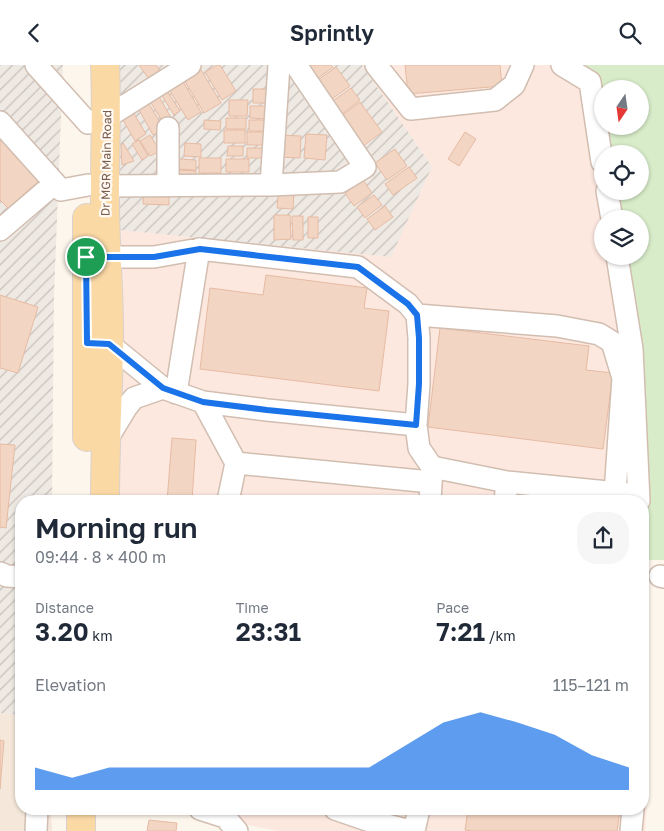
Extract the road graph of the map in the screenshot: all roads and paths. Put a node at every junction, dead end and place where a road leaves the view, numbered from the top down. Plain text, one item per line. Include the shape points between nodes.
1 (36, 65) edge
2 (87, 65) edge
3 (105, 65) edge
4 (190, 65) edge
5 (279, 65) edge
6 (296, 65) edge
7 (376, 65) edge
8 (523, 65) edge
9 (562, 65) edge
10 (98, 120) junction
11 (0, 122) edge
12 (168, 128) dead end
13 (599, 145) edge
14 (55, 183) junction
15 (271, 185) junction
16 (96, 186) junction
17 (168, 186) junction
18 (0, 230) edge
19 (200, 249) junction
20 (96, 257) junction
21 (618, 265) edge
22 (417, 315) junction
23 (98, 344) junction
24 (170, 390) junction
25 (203, 402) junction
26 (416, 425) junction
27 (105, 443) junction
28 (236, 463) junction
29 (431, 484) edge
30 (506, 491) edge
31 (616, 493) junction
32 (87, 495) edge
33 (105, 495) edge
34 (229, 495) edge
35 (625, 495) edge
36 (639, 495) edge
37 (0, 573) edge
38 (15, 577) edge
39 (37, 815) edge
40 (81, 815) edge
41 (94, 815) edge
42 (219, 815) edge
43 (352, 815) edge
44 (418, 815) edge
45 (632, 815) edge
46 (36, 831) edge
47 (81, 831) edge
48 (94, 831) edge
49 (237, 831) edge
50 (410, 831) edge
51 (414, 831) edge
52 (631, 831) edge

1 - 10 street
2 - 10 main road, Dr MGR Main Road
3 - 10 main road, Dr MGR Main Road
4 - 10 street
5 - 15 street
6 - 15 street via 365,167 340,182
7 - 8 street via 411,109 495,100 514,85
9 - 13 street via 590,82
10 - 16 main road, Dr MGR Main Road
11 - 14 street
12 - 17 street
14 - 16 street via 62,190
14 - 18 street
15 - 17 street
16 - 17 street
16 - 20 main road, Dr MGR Main Road
19 - 20 street via 154,257
19 - 22 street via 358,267 408,304
19 - 24 street
20 - 23 main road, Dr MGR Main Road
21 - 36 street via 632,349
22 - 26 street via 419,384
22 - 31 street via 557,326 598,333 612,342 623,378
23 - 24 street
23 - 27 main road, Dr MGR Main Road
23 - 32 main road, Dr MGR Main Road
24 - 25 street
24 - 27 street via 134,397
25 - 26 street
25 - 28 street
26 - 29 street via 419,447
27 - 33 main road, Dr MGR Main Road
28 - 29 street
28 - 34 street
29 - 30 street
30 - 31 street
31 - 35 street
37 - 38 street
39 - 46 street
40 - 47 main road
41 - 48 main road
42 - 49 street via 225,817
43 - 50 street
44 - 51 street
45 - 52 street

